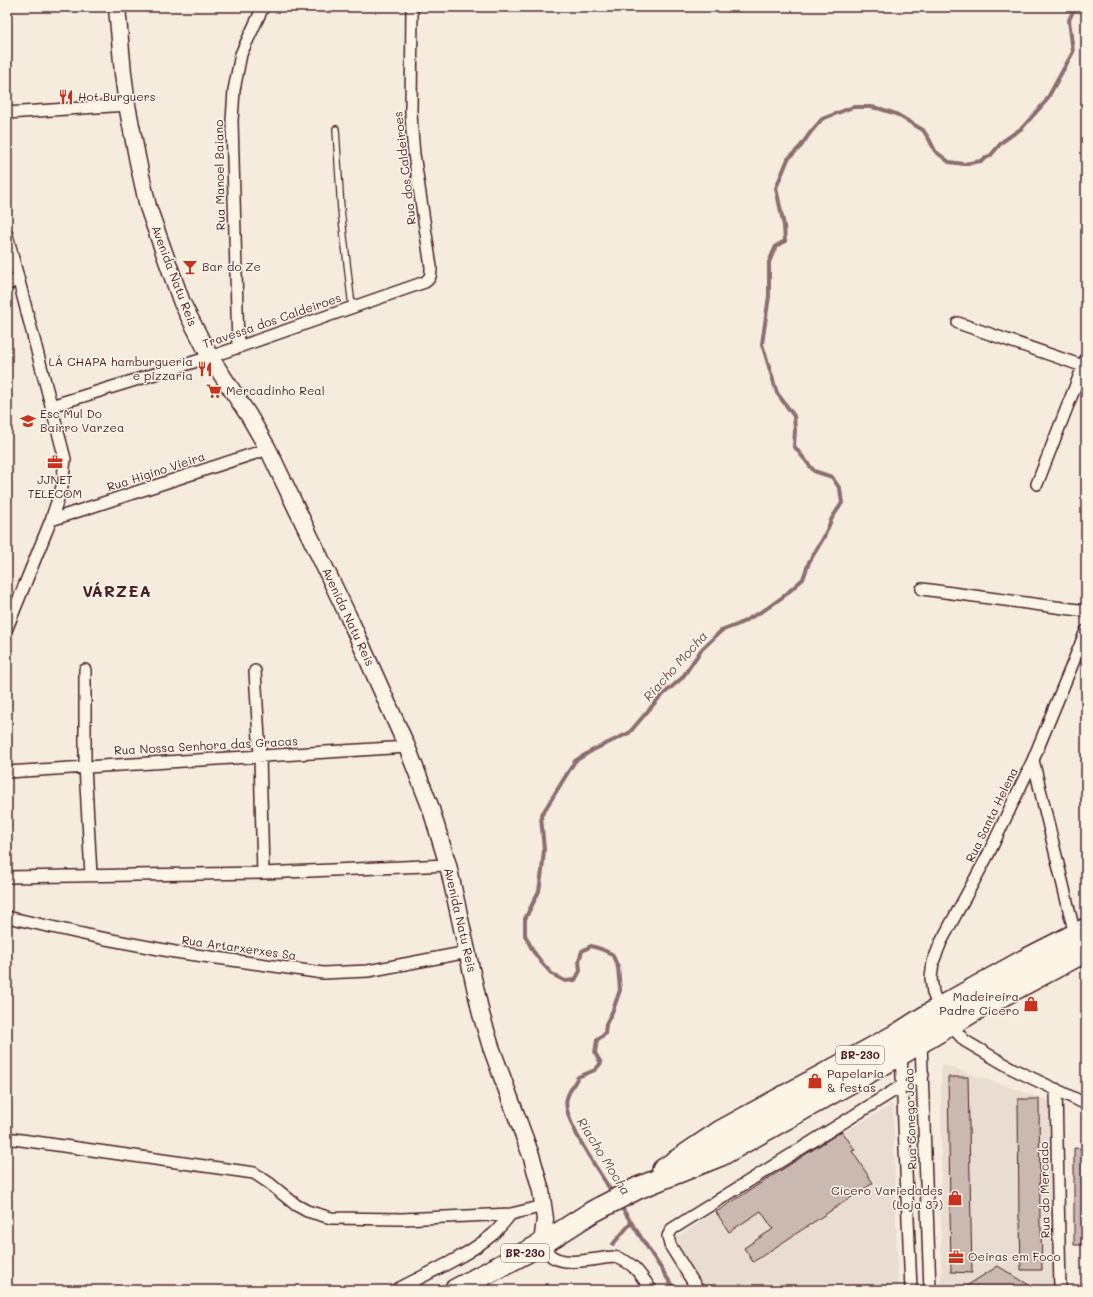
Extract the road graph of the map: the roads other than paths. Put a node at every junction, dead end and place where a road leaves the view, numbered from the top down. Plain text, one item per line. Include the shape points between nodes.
1 (117, 7) edge
2 (263, 7) edge
3 (412, 7) edge
4 (127, 104) junction
5 (7, 113) edge
6 (336, 129) dead end
7 (7, 235) edge
8 (430, 277) joint
9 (18, 278) junction
10 (7, 286) edge
11 (352, 307) junction
12 (958, 323) dead end
13 (238, 348) junction
14 (210, 358) junction
15 (1085, 364) edge
16 (51, 406) junction
17 (268, 449) junction
18 (1037, 484) dead end
19 (51, 520) junction
20 (922, 589) dead end
21 (1086, 611) edge
22 (7, 628) edge
23 (1086, 631) edge
24 (85, 670) dead end
25 (256, 671) dead end
26 (406, 747) junction
27 (260, 756) junction
28 (1033, 760) junction
29 (85, 766) junction
30 (7, 772) edge
31 (448, 865) junction
32 (263, 872) junction
33 (91, 875) junction
34 (7, 877) edge
35 (7, 917) edge
36 (1083, 946) edge
37 (468, 952) junction
38 (945, 1016) junction
39 (898, 1034) junction
40 (921, 1042) junction
41 (901, 1054) junction
42 (923, 1075) junction
43 (903, 1085) junction
44 (1056, 1089) junction
45 (1086, 1104) edge
46 (7, 1138) edge
47 (634, 1189) junction
48 (544, 1206) junction
49 (511, 1214) junction
50 (542, 1244) junction
51 (396, 1290) edge
52 (455, 1290) edge
53 (651, 1290) edge
54 (698, 1290) edge
55 (911, 1290) edge
56 (930, 1290) edge
57 (1060, 1290) edge

1 - 4 street, Avenida Natu Reis
2 - 13 street, Rua Manoel Baiano via 241,54 234,90 232,121
3 - 8 street, Rua dos Caldeiroes via 414,154 431,267
4 - 5 street
4 - 14 street, Avenida Natu Reis via 148,206 160,243 182,303
6 - 11 lane via 341,210
7 - 9 street
8 - 11 street, Travessa dos Caldeiroes via 425,282
9 - 10 street
9 - 16 street
11 - 13 street, Travessa dos Caldeiroes
12 - 15 street
13 - 14 street, Travessa dos Caldeiroes
14 - 16 street, Travessa dos Caldeiroes
14 - 17 street, Avenida Natu Reis
15 - 18 street
16 - 19 street via 65,459 62,487
17 - 19 street, Rua Higino Vieira
17 - 26 street, Avenida Natu Reis via 351,622
19 - 22 street
20 - 21 street
23 - 28 street, Rua Santa Helena
24 - 29 street
25 - 27 street
26 - 27 street, Rua Nossa Senhora das Gracas
26 - 31 street, Avenida Natu Reis via 430,806
27 - 29 street, Rua Nossa Senhora das Gracas
27 - 32 street
28 - 36 street
28 - 38 street, Rua Santa Helena via 933,962 933,993
29 - 30 street, Rua Nossa Senhora das Gracas
29 - 33 street
31 - 32 street
31 - 37 street, Avenida Natu Reis
32 - 33 street
33 - 34 street
35 - 37 street, Rua Artarxerxes Sa via 175,952 323,973 368,971
36 - 38 highway, BR-230 via 1025,960
37 - 48 street, Avenida Natu Reis via 486,1030 532,1158
38 - 39 highway, BR-230
38 - 40 highway, BR-230
38 - 44 street via 966,1041 1013,1069
39 - 41 street
39 - 47 highway, BR-230 via 720,1131
40 - 41 highway, BR-230
40 - 42 street, Rua Conego João
41 - 43 street, Rua Conego João
41 - 47 highway, BR-230 via 720,1155
42 - 43 street
42 - 56 street, Rua Conego João
43 - 54 street via 672,1229 668,1236 670,1245
43 - 55 street, Rua Conego João
44 - 45 street
44 - 57 street, Rua do Mercado
46 - 49 street via 254,1173 296,1205 331,1218 402,1220
47 - 50 highway, BR-230
48 - 49 street
48 - 50 street, Avenida Natu Reis
49 - 51 street via 492,1234 478,1244
50 - 52 highway, BR-230
50 - 53 street via 550,1255 558,1260 570,1262 607,1257 621,1258 634,1266

